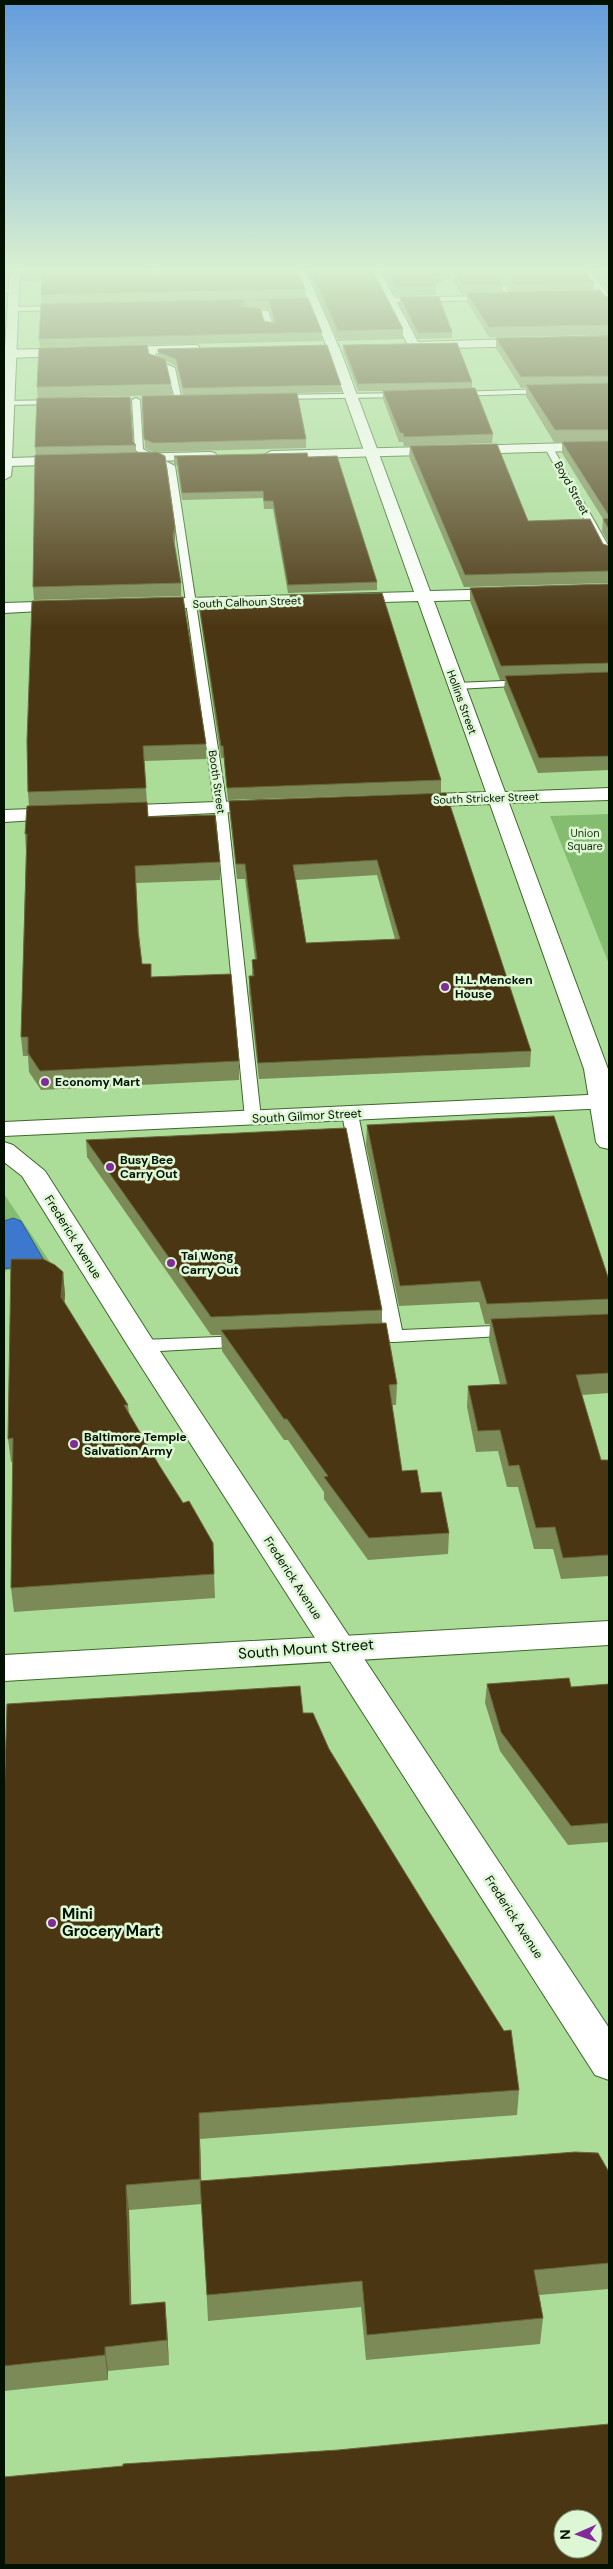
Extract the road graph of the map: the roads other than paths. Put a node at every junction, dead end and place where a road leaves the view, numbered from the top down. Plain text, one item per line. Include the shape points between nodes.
1 (7, 387) edge
2 (173, 387) edge
3 (347, 387) edge
4 (560, 391) edge
5 (413, 394) edge
6 (442, 394) edge
7 (350, 396) junction
8 (264, 398) edge
9 (188, 399) edge
10 (136, 400) edge
11 (70, 402) edge
12 (7, 403) edge
13 (609, 446) edge
14 (549, 448) junction
15 (371, 452) junction
16 (260, 455) edge
17 (221, 456) edge
18 (154, 457) junction
19 (116, 458) edge
20 (87, 459) edge
21 (5, 462) edge
22 (4, 476) edge
23 (609, 555) edge
24 (521, 593) edge
25 (424, 596) junction
26 (190, 603) junction
27 (131, 605) edge
28 (82, 606) edge
29 (4, 608) edge
30 (544, 683) edge
31 (456, 686) junction
32 (609, 794) edge
33 (497, 798) junction
34 (390, 802) edge
35 (290, 805) edge
36 (221, 808) junction
37 (4, 816) edge
38 (605, 1101) edge
39 (350, 1114) junction
40 (254, 1118) junction
41 (4, 1129) edge
42 (609, 1142) edge
43 (4, 1150) edge
44 (533, 1330) edge
45 (394, 1336) junction
46 (345, 1338) edge
47 (258, 1342) edge
48 (142, 1346) junction
49 (609, 1633) edge
50 (338, 1648) junction
51 (4, 1668) edge
52 (609, 2062) edge

1 - 12 street
2 - 9 lane via 174,399
3 - 7 street, Hollins Street
4 - 6 lane
5 - 7 lane
7 - 8 lane
7 - 15 street, Hollins Street
10 - 18 lane via 139,450
11 - 12 lane
12 - 21 street
13 - 14 street
14 - 15 street
14 - 23 lane, Boyd Street
15 - 16 street
15 - 25 street, Hollins Street
17 - 18 street
18 - 19 street
18 - 26 lane, Booth Street via 171,466
20 - 21 street
21 - 22 street
24 - 25 street, South Calhoun Street
25 - 26 street, South Calhoun Street
25 - 31 street, Hollins Street
26 - 27 street, South Calhoun Street
26 - 36 lane, Booth Street
28 - 29 street
30 - 31 lane
31 - 33 street, Hollins Street
32 - 33 street, South Stricker Street
33 - 34 street, South Stricker Street
33 - 38 street, Hollins Street
35 - 36 street
36 - 37 street
36 - 40 lane, Booth Street
38 - 39 street, South Gilmor Street
38 - 42 street, Hollins Street
39 - 40 street, South Gilmor Street
39 - 45 lane
40 - 41 street, South Gilmor Street
43 - 48 street, Frederick Avenue via 32,1171
44 - 45 lane
45 - 46 lane
47 - 48 lane
48 - 50 street, Frederick Avenue
49 - 50 street, South Mount Street
50 - 51 street, South Mount Street
50 - 52 street, Frederick Avenue

